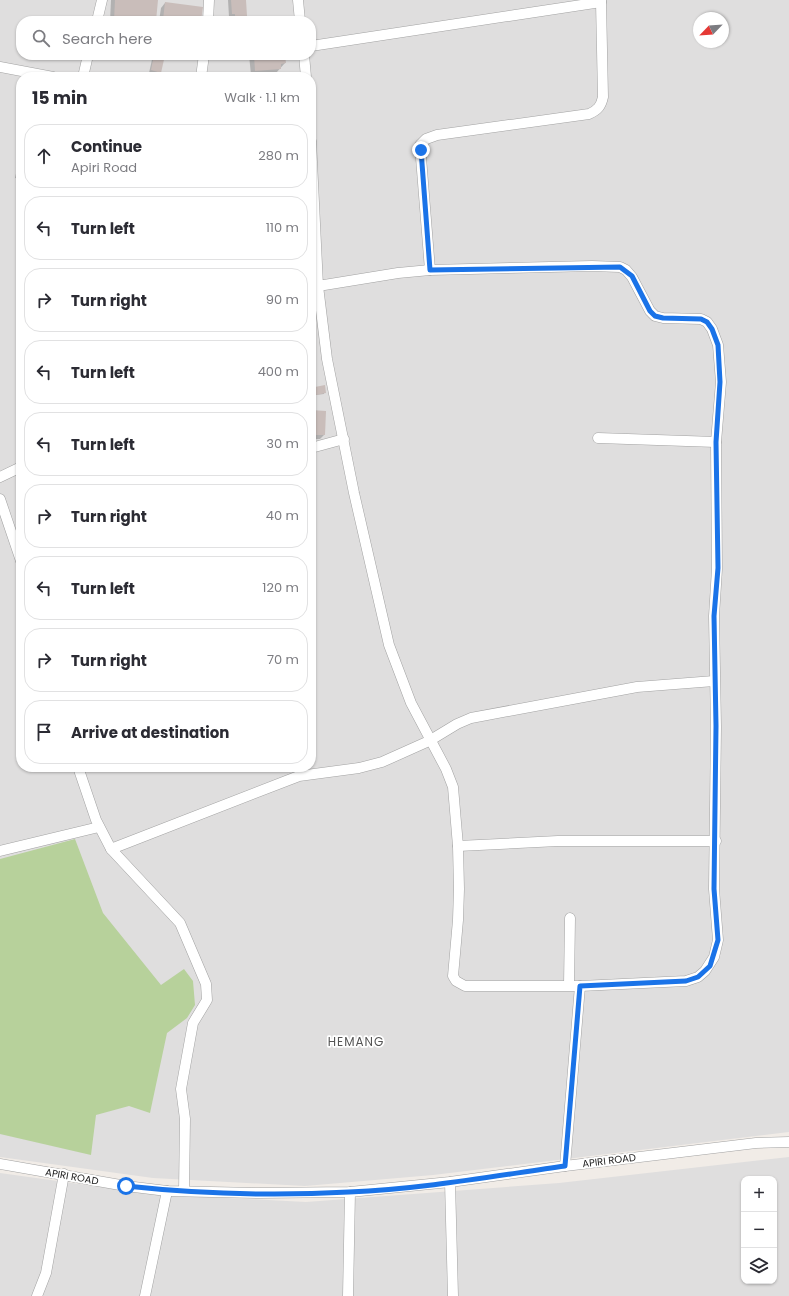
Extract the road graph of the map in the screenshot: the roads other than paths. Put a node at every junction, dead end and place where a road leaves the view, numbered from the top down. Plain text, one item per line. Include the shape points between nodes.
1 (102, 0) edge
2 (209, 0) edge
3 (298, 0) edge
4 (601, 1) edge
5 (98, 16) edge
6 (208, 16) edge
7 (300, 16) edge
8 (316, 45) edge
9 (87, 60) edge
10 (203, 60) edge
11 (304, 60) edge
12 (0, 67) edge
13 (26, 72) edge
14 (84, 72) edge
15 (202, 72) edge
16 (306, 72) edge
17 (316, 245) edge
18 (430, 270) junction
19 (318, 286) junction
20 (598, 438) dead end
21 (344, 439) junction
22 (716, 442) junction
23 (316, 447) edge
24 (16, 470) edge
25 (0, 477) edge
26 (0, 499) edge
27 (16, 546) edge
28 (714, 681) junction
29 (429, 741) junction
30 (316, 770) edge
31 (80, 772) edge
32 (295, 772) edge
33 (99, 827) junction
34 (716, 841) junction
35 (458, 846) junction
36 (111, 849) junction
37 (0, 851) edge
38 (570, 918) dead end
39 (569, 985) junction
40 (580, 986) junction
41 (789, 1142) edge
42 (0, 1164) edge
43 (565, 1166) junction
44 (64, 1174) junction
45 (450, 1182) junction
46 (167, 1191) junction
47 (184, 1191) junction
48 (350, 1192) junction
49 (37, 1296) edge
50 (145, 1296) edge
51 (348, 1296) edge
52 (453, 1296) edge

1 - 5 street
2 - 6 street
3 - 7 street
4 - 8 street
4 - 18 street via 603,97 597,111 437,135 426,139 420,145
9 - 14 street
10 - 15 street
11 - 16 street
12 - 13 street
17 - 19 street
18 - 19 street
18 - 22 street via 592,266 620,267 626,270 655,316 701,319 712,329 718,345 720,382
19 - 21 street via 327,359
20 - 22 street
21 - 23 street
21 - 29 street via 355,500 389,645
22 - 28 street via 718,568 714,616
24 - 25 street
26 - 27 street
28 - 29 street via 637,687 488,714 457,724
28 - 34 street
29 - 30 street via 382,762 359,768
29 - 35 street via 446,769 453,787
31 - 33 street
32 - 36 street
33 - 36 street
33 - 37 street
34 - 35 street via 566,840
34 - 40 street via 714,889 718,940 714,957 705,971 698,977 686,981
35 - 39 street via 458,920 453,973 456,981 465,986
36 - 47 street via 180,923 206,984 207,1000 193,1023 181,1089 185,1119
38 - 39 street
39 - 40 street
40 - 43 street
41 - 43 street, APIRI ROAD via 756,1143
42 - 44 street, APIRI ROAD
43 - 45 street, APIRI ROAD
44 - 46 street, APIRI ROAD
44 - 49 street via 46,1273
45 - 48 street, APIRI ROAD
45 - 52 street
46 - 47 street, APIRI ROAD
46 - 50 street
47 - 48 street, APIRI ROAD
48 - 51 street

